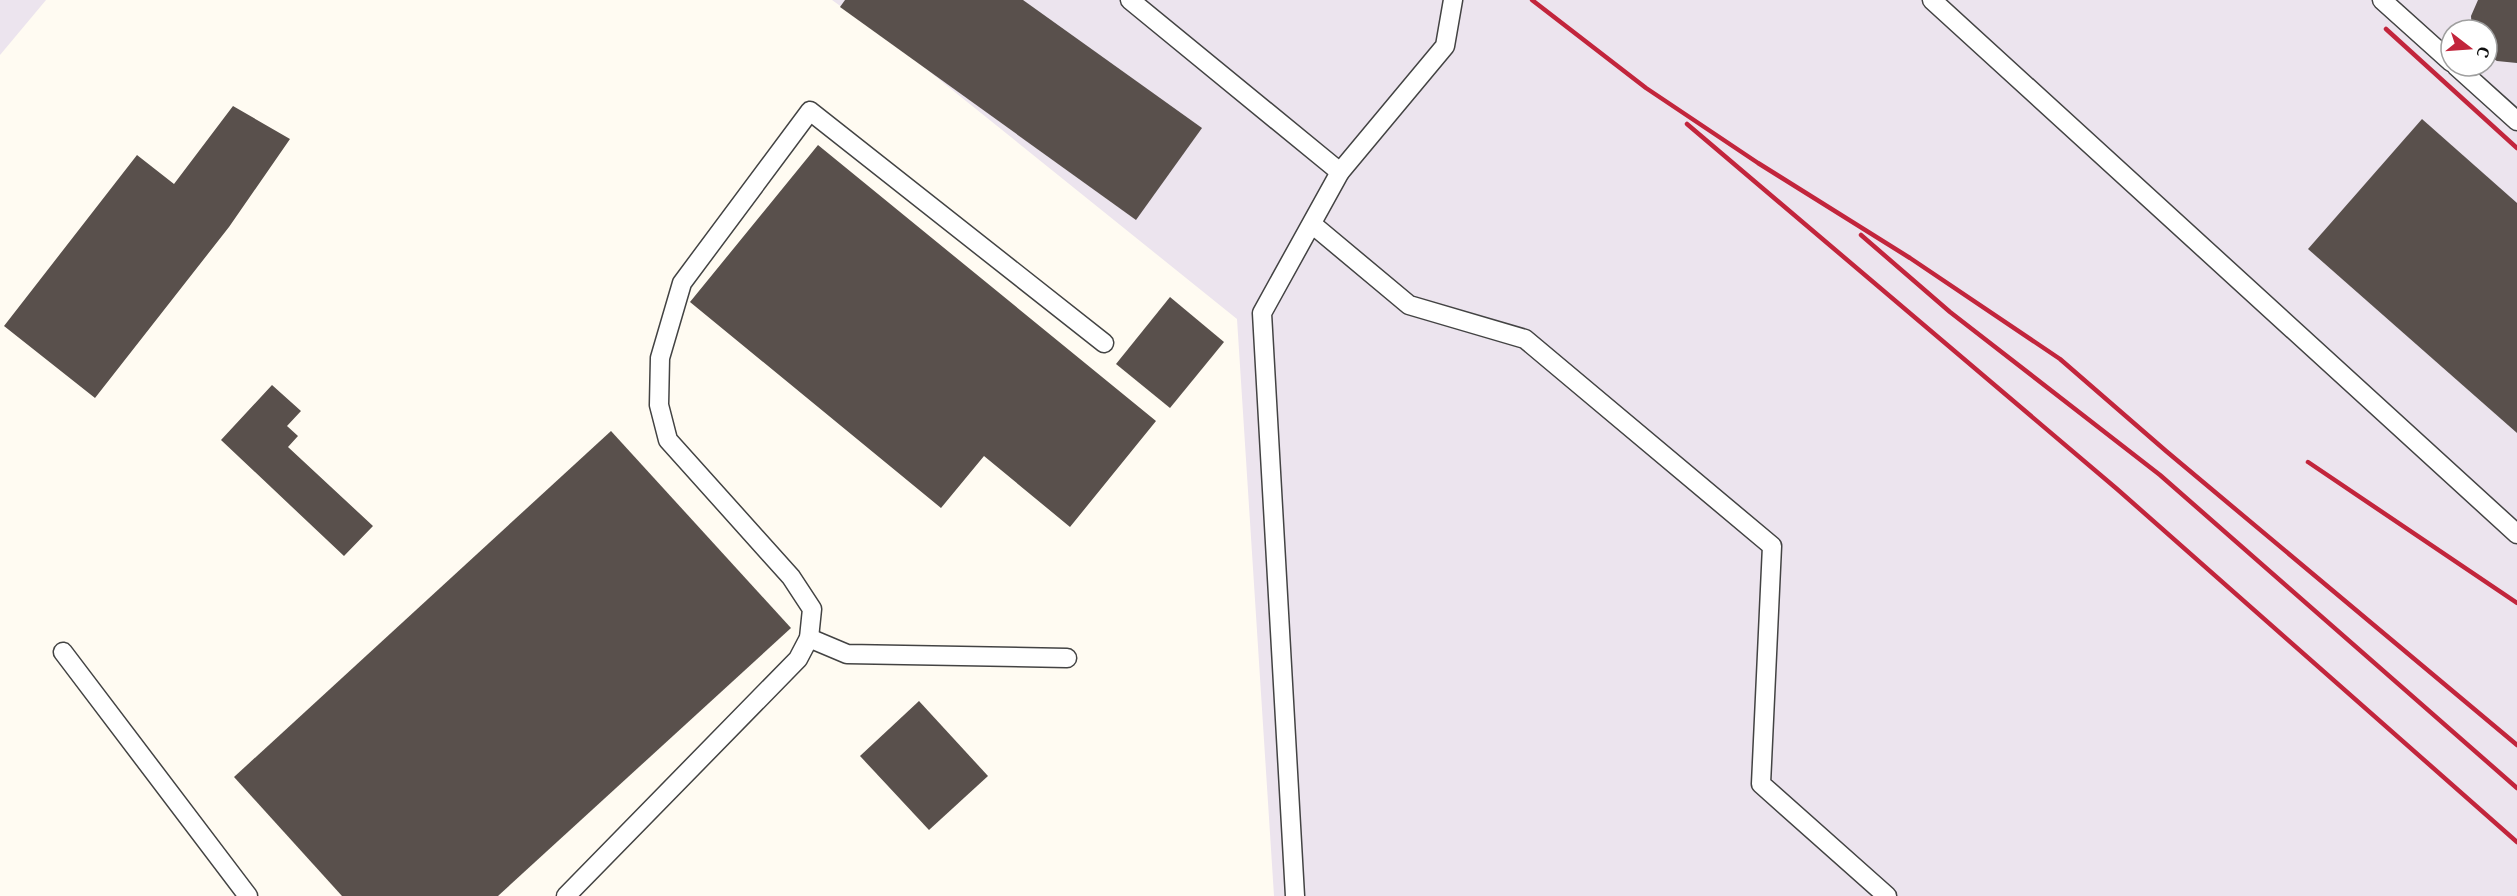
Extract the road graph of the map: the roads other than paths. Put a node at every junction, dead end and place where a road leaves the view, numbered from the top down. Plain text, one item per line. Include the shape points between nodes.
1 (1130, 0) edge
2 (1453, 0) edge
3 (1932, 0) edge
4 (2382, 0) edge
5 (2439, 51) edge
6 (2469, 78) edge
7 (2517, 121) edge
8 (1340, 172) junction
9 (1312, 224) junction
10 (1104, 343) dead end
11 (2517, 534) edge
12 (809, 638) junction
13 (63, 652) dead end
14 (1067, 658) dead end
15 (248, 896) edge
16 (566, 896) edge
17 (1295, 896) edge
18 (1887, 896) edge

1 - 8 lane
2 - 8 lane via 1445,46
3 - 11 lane
4 - 5 lane
6 - 7 lane
8 - 9 lane
9 - 17 lane via 1262,313
9 - 18 lane via 1409,305 1525,339 1772,546 1761,784
10 - 12 lane via 810,111 682,283 660,358 659,405 669,440 792,578 812,609
12 - 14 lane via 847,654
12 - 16 lane via 798,659
13 - 15 lane

